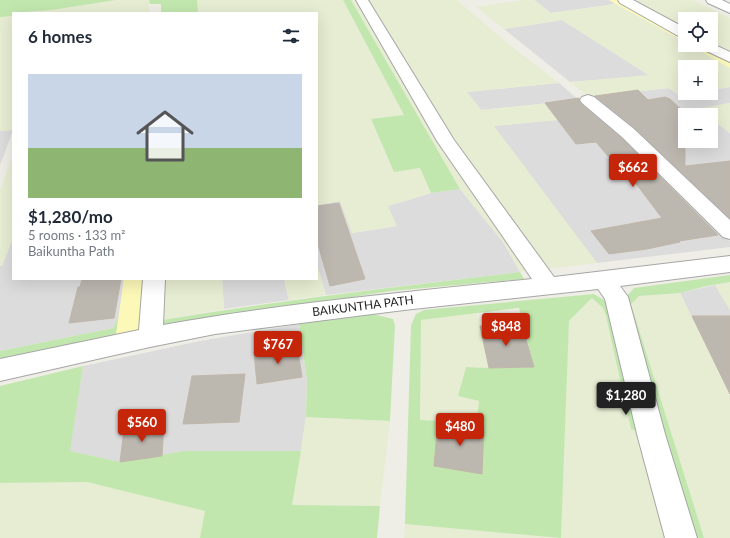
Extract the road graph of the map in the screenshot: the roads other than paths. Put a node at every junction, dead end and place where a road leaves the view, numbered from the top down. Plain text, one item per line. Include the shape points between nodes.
1 (362, 0) edge
2 (624, 0) edge
3 (712, 0) edge
4 (730, 9) edge
5 (678, 30) edge
6 (718, 52) edge
7 (730, 58) edge
8 (588, 100) dead end
9 (730, 232) edge
10 (730, 264) edge
11 (154, 280) edge
12 (604, 280) junction
13 (548, 286) junction
14 (150, 337) junction
15 (0, 370) edge
16 (681, 538) edge

1 - 13 street via 446,141
2 - 5 street
3 - 4 street
6 - 7 street
8 - 9 street via 628,133
10 - 12 street, BAIKUNTHA PATH
11 - 14 street
12 - 13 street, BAIKUNTHA PATH
12 - 16 street via 616,298
13 - 14 street, BAIKUNTHA PATH via 297,313
14 - 15 street, BAIKUNTHA PATH

